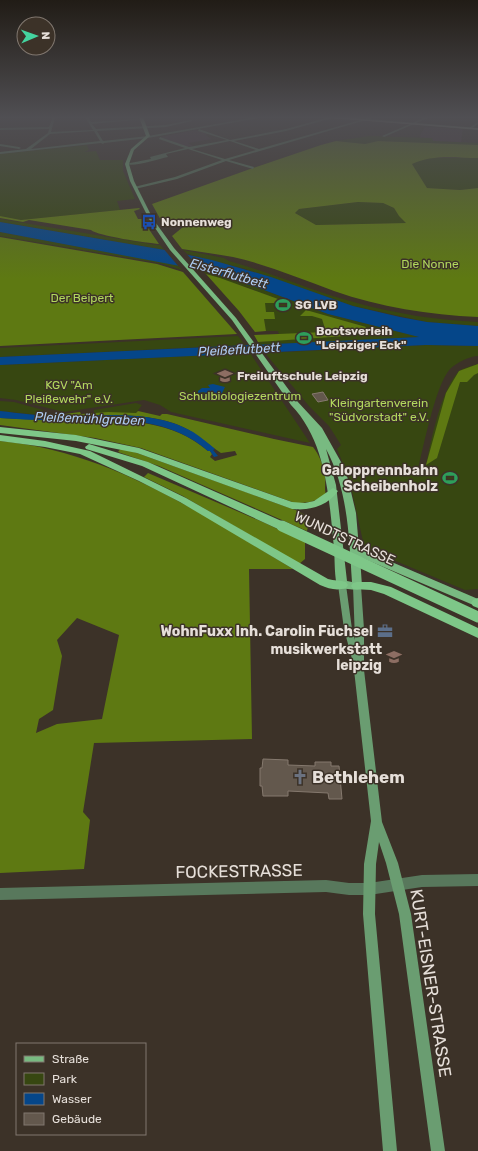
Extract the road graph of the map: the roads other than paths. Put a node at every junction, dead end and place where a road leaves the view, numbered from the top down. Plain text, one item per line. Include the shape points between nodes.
1 (129, 171) edge
2 (193, 171) edge
3 (135, 188) junction
4 (304, 416) junction
5 (0, 430) edge
6 (30, 434) junction
7 (0, 438) edge
8 (80, 451) junction
9 (198, 488) junction
10 (333, 491) junction
11 (355, 550) junction
12 (342, 585) junction
13 (357, 586) junction
14 (477, 603) edge
15 (478, 617) edge
16 (478, 633) edge
17 (359, 670) junction
18 (377, 822) junction
19 (478, 880) edge
20 (398, 886) junction
21 (369, 889) junction
22 (0, 894) edge
23 (390, 1151) edge
24 (438, 1151) edge

1 - 3 main road
2 - 3 street
3 - 4 main road via 156,228 234,319
4 - 10 main road via 321,447
4 - 11 main road via 318,428 339,466 351,513
5 - 6 highway, WUNDTSTRASSE
6 - 9 highway, WUNDTSTRASSE via 117,454
6 - 10 highway via 76,438 139,451 298,507 314,506
7 - 8 highway, WUNDTSTRASSE
8 - 9 highway, WUNDTSTRASSE via 141,468
8 - 12 highway via 183,500 324,582
9 - 15 highway, WUNDTSTRASSE, bridge
10 - 12 main road
11 - 13 main road
11 - 14 main road
12 - 13 main road
12 - 17 main road, KURT-EISNER-STRASSE via 348,629
13 - 16 highway via 387,590
13 - 17 main road, KURT-EISNER-STRASSE
17 - 18 main road, KURT-EISNER-STRASSE
18 - 20 main road, KURT-EISNER-STRASSE
18 - 21 main road, KURT-EISNER-STRASSE via 372,845
19 - 20 street, FOCKESTRASSE via 422,881
20 - 21 street, FOCKESTRASSE
20 - 24 main road, KURT-EISNER-STRASSE via 405,914
21 - 22 street, FOCKESTRASSE via 349,890 326,886
21 - 23 main road, KURT-EISNER-STRASSE via 371,949

